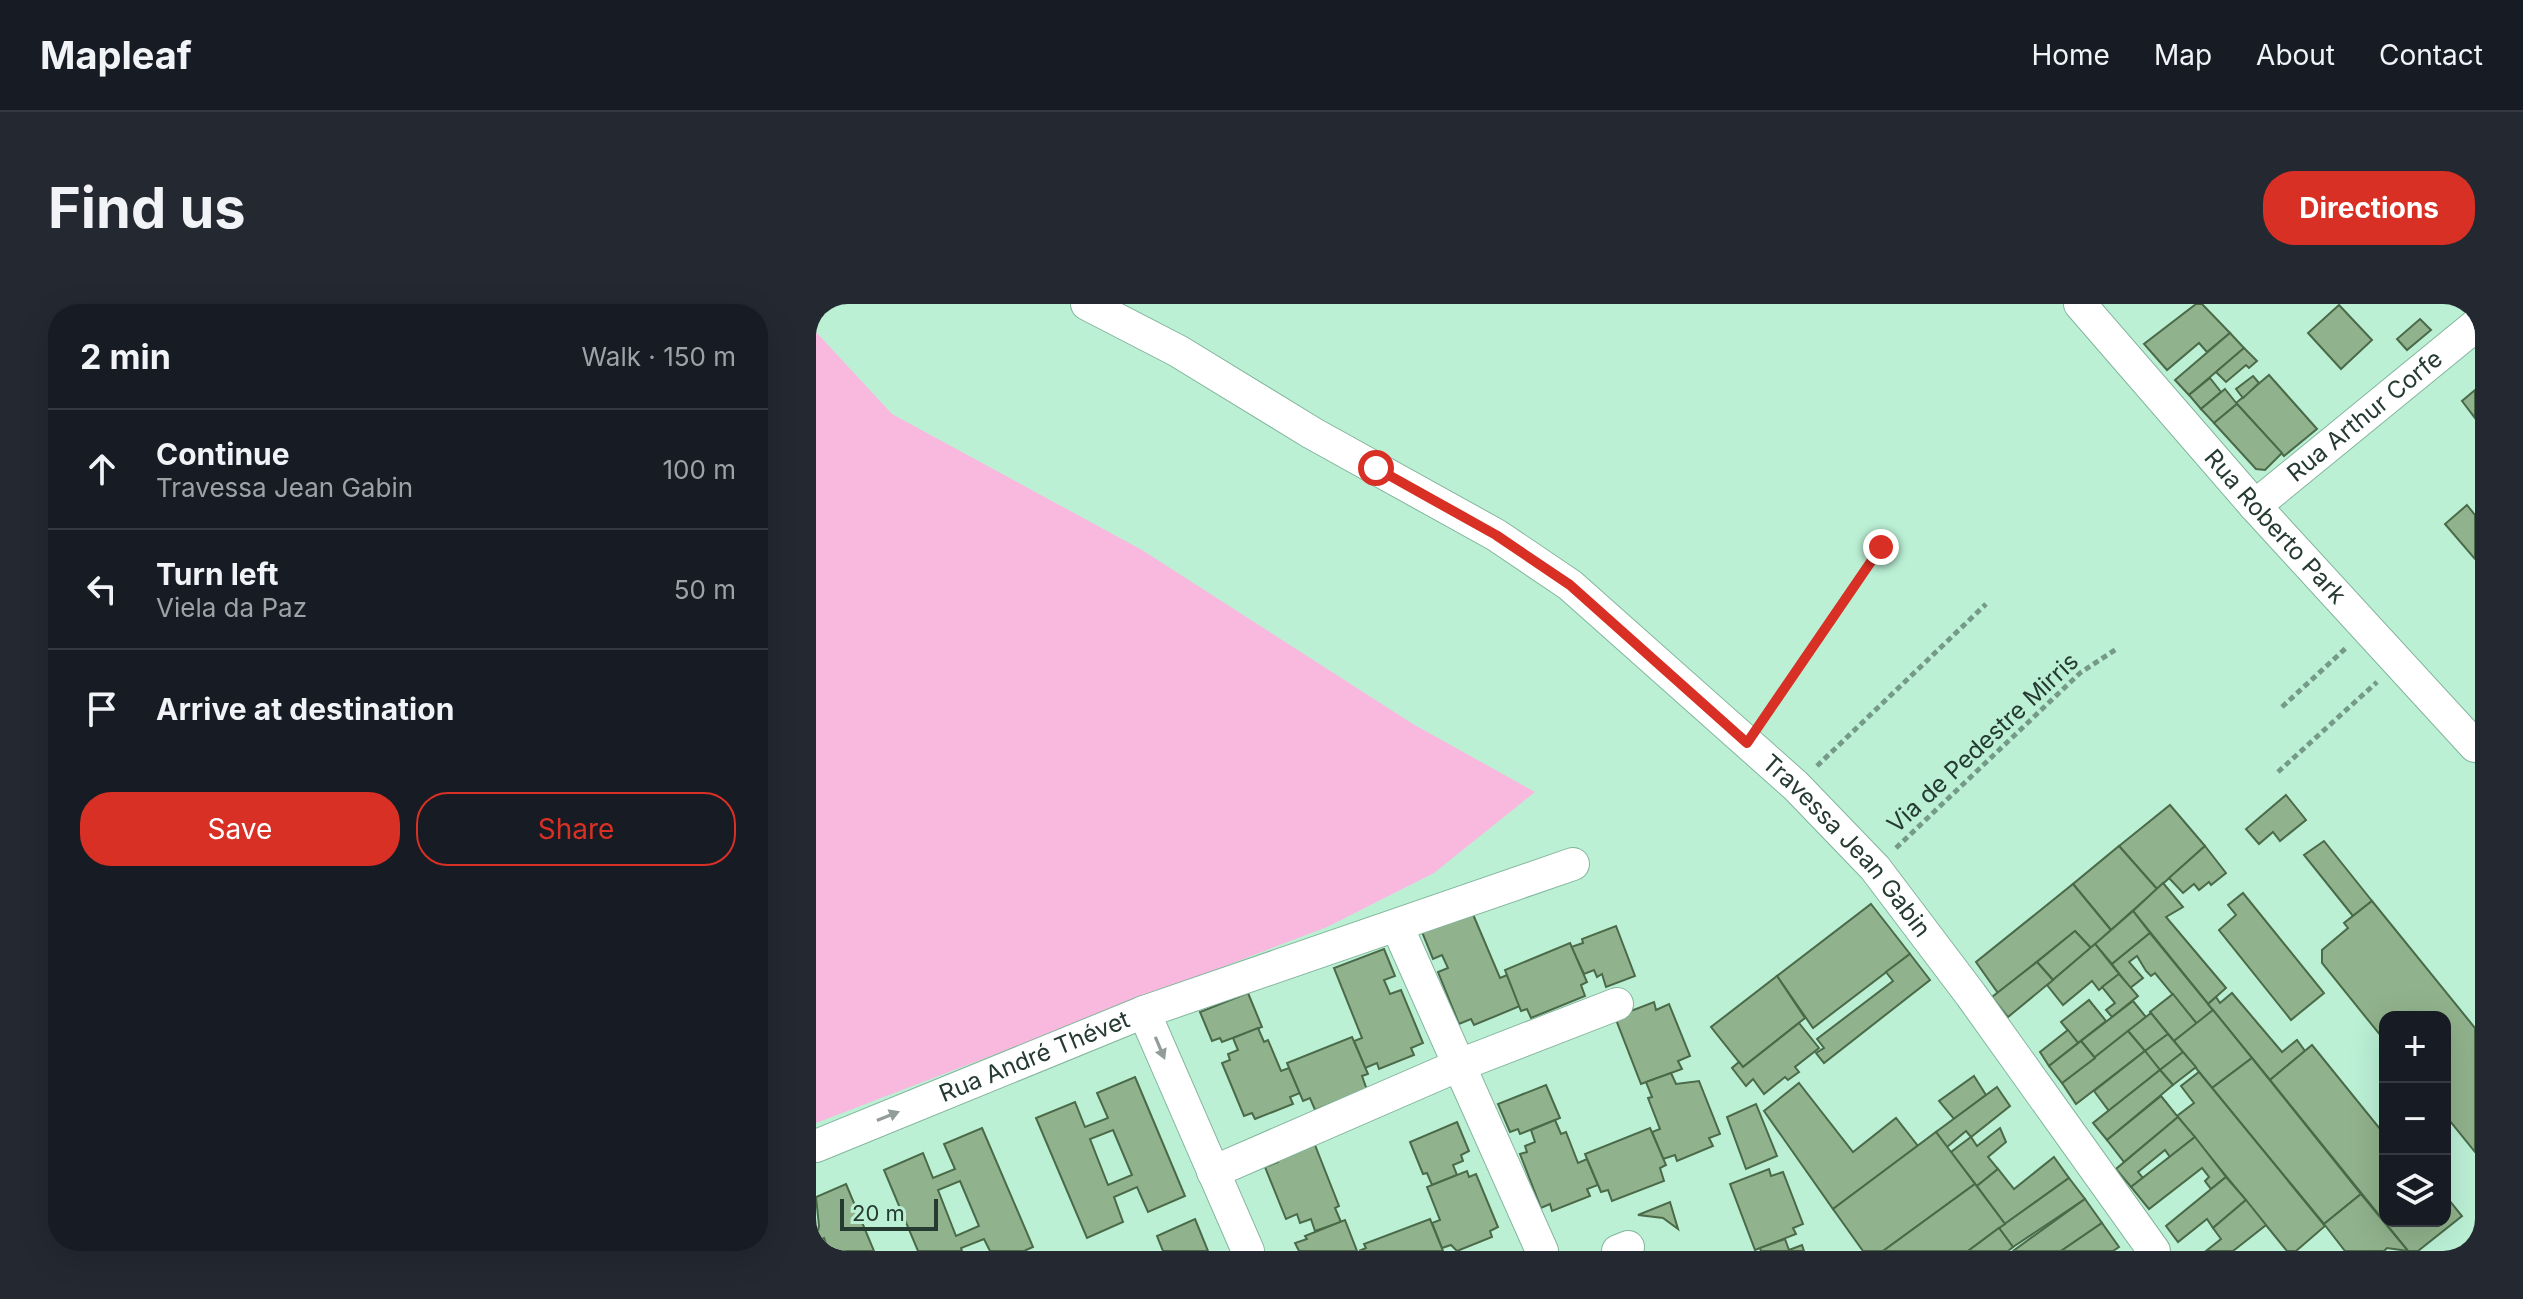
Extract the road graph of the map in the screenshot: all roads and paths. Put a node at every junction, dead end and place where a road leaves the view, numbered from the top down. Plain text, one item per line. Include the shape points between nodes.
1 (1087, 304) edge
2 (2080, 304) edge
3 (2475, 326) edge
4 (2255, 506) junction
5 (1881, 547) dead end
6 (1986, 604) dead end
7 (2368, 629) junction
8 (2118, 648) dead end
9 (2398, 662) junction
10 (2282, 707) dead end
11 (1747, 743) junction
12 (2475, 746) edge
13 (2278, 772) dead end
14 (1796, 786) junction
15 (1573, 864) dead end
16 (1875, 868) junction
17 (1397, 926) junction
18 (1617, 1004) dead end
19 (1144, 1012) junction
20 (1457, 1066) junction
21 (816, 1146) edge
22 (1213, 1172) junction
23 (1248, 1251) edge
24 (1542, 1251) edge
25 (2154, 1251) edge

1 - 11 street, Travessa Jean Gabin via 1496,535 1570,585
2 - 4 street, Rua Roberto Park
3 - 4 street, Rua Arthur Corfe
4 - 7 street, Rua Roberto Park
5 - 11 path
6 - 14 path
7 - 9 street, Rua Roberto Park
7 - 10 path
8 - 16 path, Via de Pedestre Mirris via 2080,673
9 - 12 street, Rua Roberto Park
9 - 13 path
11 - 14 street, Travessa Jean Gabin
14 - 16 street, Travessa Jean Gabin
15 - 17 street
16 - 25 street, Travessa Jean Gabin
17 - 19 street
17 - 20 street
18 - 20 street
21 -> 19 street, Rua André Thévet
19 -> 22 street, Rua André Thévet
20 - 22 street
20 - 24 street
22 - 23 street, Rua André Thévet

